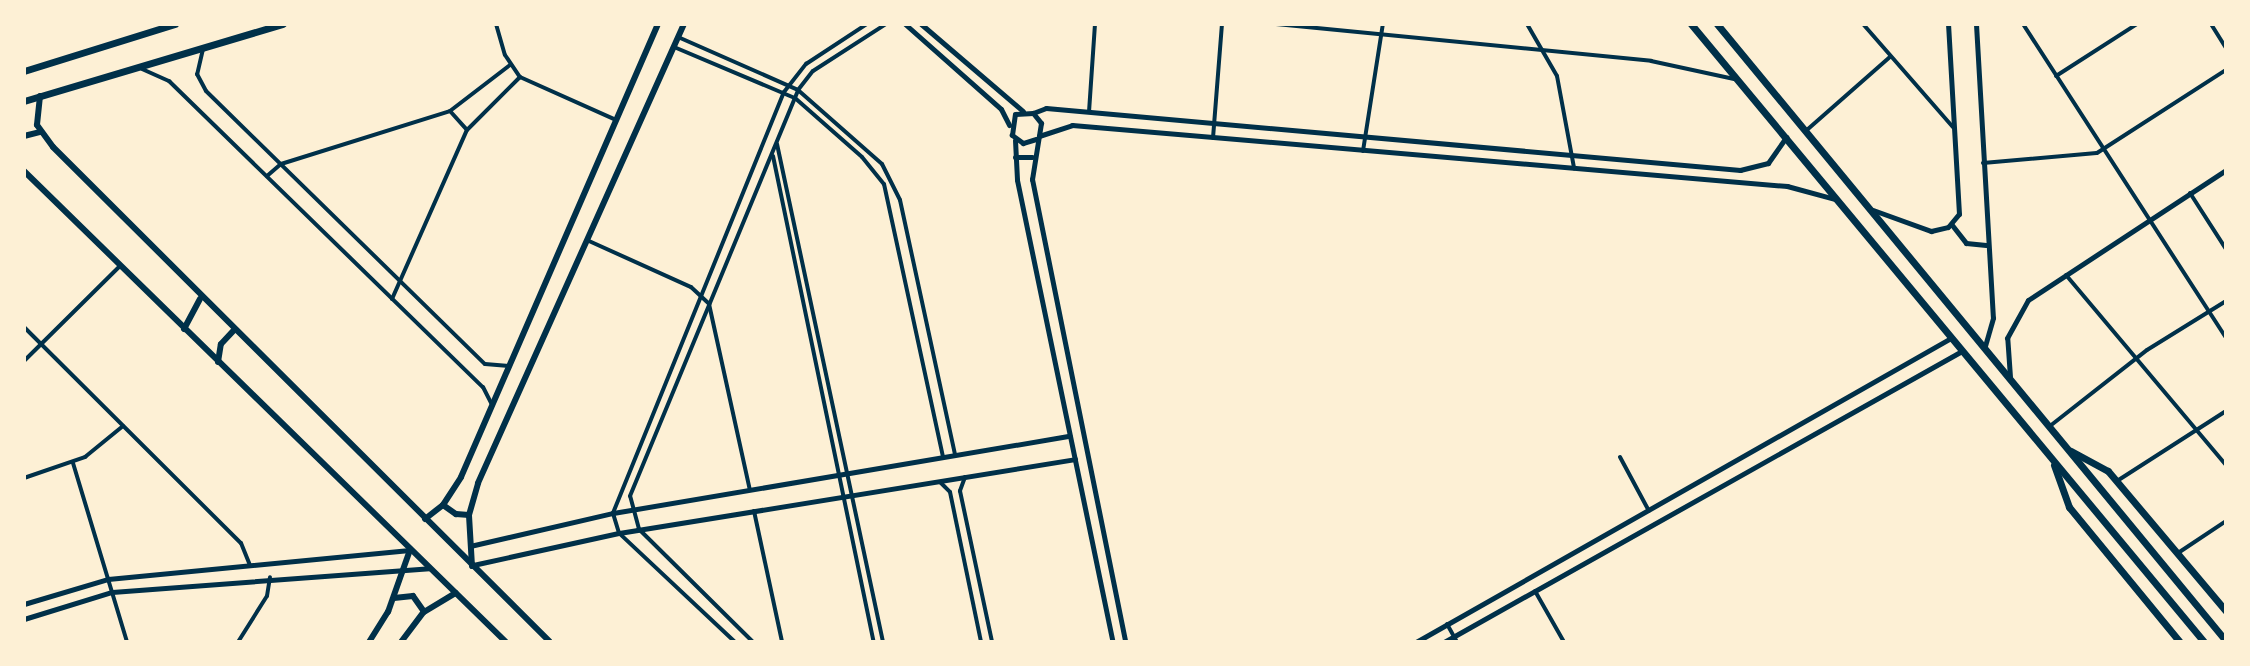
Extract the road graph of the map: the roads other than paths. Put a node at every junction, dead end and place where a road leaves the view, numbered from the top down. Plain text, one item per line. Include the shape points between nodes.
1 (175, 24) edge
2 (281, 24) edge
3 (496, 24) edge
4 (658, 24) edge
5 (684, 24) edge
6 (867, 24) edge
7 (886, 24) edge
8 (905, 24) edge
9 (921, 24) edge
10 (1095, 24) edge
11 (1222, 24) edge
12 (1276, 24) edge
13 (1383, 24) edge
14 (1527, 24) edge
15 (1691, 24) edge
16 (1717, 24) edge
17 (1863, 24) edge
18 (1948, 24) edge
19 (1976, 24) edge
20 (2023, 24) edge
21 (2137, 24) edge
22 (2211, 24) edge
23 (1382, 32) junction
24 (678, 37) junction
25 (204, 47) junction
26 (674, 47) junction
27 (2226, 48) edge
28 (1545, 50) junction
29 (1890, 57) junction
30 (510, 65) junction
31 (136, 68) junction
32 (2226, 70) edge
33 (24, 71) edge
34 (2056, 76) junction
35 (520, 77) junction
36 (1740, 81) junction
37 (789, 84) junction
38 (798, 90) junction
39 (784, 92) junction
40 (40, 96) junction
41 (795, 98) junction
42 (24, 101) edge
43 (1008, 103) junction
44 (1001, 109) junction
45 (450, 111) junction
46 (1024, 111) junction
47 (1089, 112) junction
48 (1033, 113) junction
49 (616, 120) junction
50 (1214, 123) junction
51 (1010, 126) junction
52 (1808, 129) junction
53 (1955, 129) junction
54 (467, 130) junction
55 (40, 132) junction
56 (24, 136) edge
57 (1787, 136) junction
58 (1364, 137) junction
59 (1037, 138) junction
60 (1213, 138) junction
61 (1015, 139) junction
62 (776, 143) junction
63 (2104, 150) junction
64 (1363, 151) junction
65 (772, 154) junction
66 (1574, 155) junction
67 (1014, 157) junction
68 (1032, 157) junction
69 (1983, 163) junction
70 (281, 164) junction
71 (1574, 170) junction
72 (2226, 170) edge
73 (24, 171) edge
74 (267, 176) junction
75 (2190, 193) junction
76 (1840, 201) junction
77 (1873, 210) junction
78 (2149, 219) junction
79 (1952, 225) junction
80 (589, 241) junction
81 (1986, 245) junction
82 (2226, 249) edge
83 (120, 266) junction
84 (2066, 275) junction
85 (400, 281) junction
86 (701, 294) junction
87 (200, 299) junction
88 (392, 299) junction
89 (2226, 301) edge
90 (709, 304) junction
91 (2209, 312) junction
92 (24, 327) edge
93 (184, 329) junction
94 (233, 331) junction
95 (1951, 338) junction
96 (2226, 338) edge
97 (42, 344) junction
98 (1985, 346) junction
99 (1962, 351) junction
100 (2137, 358) junction
101 (24, 361) edge
102 (218, 362) junction
103 (509, 366) junction
104 (2010, 378) junction
105 (492, 406) junction
106 (2226, 411) edge
107 (123, 425) junction
108 (2050, 426) junction
109 (2198, 429) junction
110 (1070, 436) junction
111 (2070, 451) junction
112 (955, 455) junction
113 (943, 457) junction
114 (1620, 457) dead end
115 (1075, 459) junction
116 (73, 463) junction
117 (2054, 463) junction
118 (2226, 465) edge
119 (847, 474) junction
120 (839, 475) junction
121 (966, 476) junction
122 (24, 478) edge
123 (938, 481) junction
124 (2117, 481) junction
125 (750, 490) junction
126 (851, 495) junction
127 (843, 496) junction
128 (443, 505) junction
129 (630, 511) junction
130 (754, 511) junction
131 (1649, 511) junction
132 (613, 513) junction
133 (469, 515) junction
134 (425, 519) junction
135 (2226, 521) edge
136 (1656, 523) junction
137 (639, 529) junction
138 (619, 533) junction
139 (470, 546) junction
140 (410, 550) junction
141 (2178, 554) junction
142 (250, 565) junction
143 (472, 566) junction
144 (429, 568) junction
145 (402, 571) junction
146 (270, 577) junction
147 (108, 579) junction
148 (1535, 591) junction
149 (112, 592) junction
150 (456, 593) junction
151 (394, 598) junction
152 (24, 604) edge
153 (2226, 611) edge
154 (424, 612) junction
155 (24, 619) edge
156 (1447, 624) junction
157 (1456, 639) edge
158 (2226, 641) edge
159 (127, 642) edge
160 (238, 642) edge
161 (369, 642) edge
162 (401, 642) edge
163 (506, 642) edge
164 (550, 642) edge
165 (735, 642) edge
166 (753, 642) edge
167 (782, 642) edge
168 (874, 642) edge
169 (883, 642) edge
170 (981, 642) edge
171 (992, 642) edge
172 (1113, 642) edge
173 (1125, 642) edge
174 (1416, 642) edge
175 (1444, 642) edge
176 (1564, 642) edge
177 (2180, 642) edge
178 (2204, 642) edge

1 - 33 main road
2 - 25 main road
3 - 30 street
4 - 49 main road
5 - 24 main road
6 - 37 street via 806,64
7 - 38 street via 813,71
8 - 44 street
9 - 43 street
10 - 47 street
11 - 50 street
12 - 23 street
13 - 23 street
14 - 28 street
15 - 36 main road
16 - 52 main road
17 - 29 street
18 - 53 street
19 - 69 street
20 - 34 street
21 - 34 street
22 - 27 street
23 - 28 street
23 - 58 street
24 - 26 main road
24 - 37 street
25 - 31 main road
25 - 70 street via 196,65 200,83
26 - 39 street
26 - 80 main road
28 - 36 street via 1681,65
28 - 66 street via 1557,76
29 - 52 street
29 - 53 street
30 - 35 street
30 - 45 street
31 - 40 main road
31 - 74 street via 169,81
32 - 63 street
34 - 63 street
35 - 49 street
35 - 54 street
36 - 57 main road
37 - 38 street
37 - 39 street
38 - 41 street
38 - 112 street via 868,149 893,181
39 - 41 street
39 - 86 street
40 - 42 main road
40 - 55 main road
41 - 62 street
41 - 113 street via 868,163 890,200
43 - 44 street
43 - 46 street
44 - 51 street
45 - 54 street
45 - 70 street
46 - 48 street
46 - 51 street
47 - 48 street via 1046,108
47 - 50 street
48 - 59 street via 1041,123
49 - 103 main road
50 - 58 street
50 - 60 street
51 - 61 street
52 - 77 main road
53 - 79 street via 1961,205
54 - 85 street
55 - 56 main road
55 - 87 main road
57 - 66 street via 1775,157 1750,170
57 - 76 main road
58 - 64 street
58 - 66 street
59 - 60 street via 1072,125
59 - 61 street
59 - 68 street
60 - 64 street
61 - 67 street
62 - 65 street
62 - 119 street
63 - 69 street via 2081,157
63 - 78 street
64 - 71 street
65 - 90 street
65 - 120 street
66 - 71 street
67 - 68 street
67 - 110 street
68 - 173 street via 1034,192
69 - 81 street
70 - 74 street
70 - 85 street
71 - 76 street via 1787,186
72 - 75 street
73 - 83 main road
74 - 88 street
75 - 78 street
75 - 82 street
76 - 95 main road
77 - 79 street via 1927,230
77 - 98 main road
78 - 84 street
78 - 91 street
79 - 81 street via 1966,243
80 - 86 street
80 - 133 main road via 478,483
81 - 98 street via 1993,318
83 - 93 main road
83 - 97 street
84 - 100 street
84 - 104 street via 2028,300 2015,316 2006,350
85 - 88 street
85 - 103 street via 485,364
86 - 90 street
86 - 132 street
87 - 93 main road
87 - 94 main road
88 - 105 street via 483,387
89 - 91 street
90 - 125 street
90 - 129 street via 632,489
91 - 96 street
91 - 100 street
92 - 97 street
93 - 102 main road
94 - 102 main road via 221,344
94 - 134 main road
95 - 99 main road
95 - 131 street
97 - 101 street
97 - 107 street
98 - 104 main road
99 - 117 main road
99 - 136 street
100 - 108 street
100 - 109 street
102 - 140 main road
103 - 105 main road
104 - 108 main road
105 - 128 main road
106 - 109 street
107 - 116 street
107 - 142 street via 241,543
108 - 111 main road
109 - 118 street
109 - 124 street
110 - 112 street
110 - 115 street
111 - 124 main road via 2096,462
111 - 158 main road
112 - 113 street
113 - 119 street
114 - 131 street
115 - 121 street
115 - 172 street
116 - 122 street
116 - 147 street
117 - 177 main road via 2069,507
117 - 178 main road
119 - 120 street
119 - 126 street
120 - 125 street
120 - 127 street
121 - 123 street
121 - 171 street via 960,491
123 - 126 street
123 - 170 street via 950,492
124 - 141 main road
125 - 129 street
126 - 127 street
126 - 169 street
127 - 130 street
127 - 168 street
128 - 133 main road
128 - 134 main road
129 - 132 street
129 - 137 street
130 - 137 street
130 - 167 street
131 - 136 street
131 - 156 street
132 - 138 street
132 - 139 street
133 - 139 main road
134 - 143 main road
135 - 141 street
136 - 148 street
137 - 138 street
137 - 166 street
138 - 143 street
138 - 165 street
139 - 143 main road
140 - 142 street
140 - 144 main road
140 - 145 main road
141 - 153 main road
142 - 147 street
143 - 164 main road
144 - 145 street
144 - 150 main road
145 - 146 street
145 - 151 main road
146 - 149 street
146 - 160 street via 270,590
147 - 149 street
147 - 152 street
148 - 157 street
148 - 176 street
149 - 155 street
149 - 159 street
150 - 154 main road
150 - 163 main road
151 - 154 main road via 413,596
151 - 161 main road
154 - 162 main road
156 - 157 street
156 - 174 street
157 - 175 street

